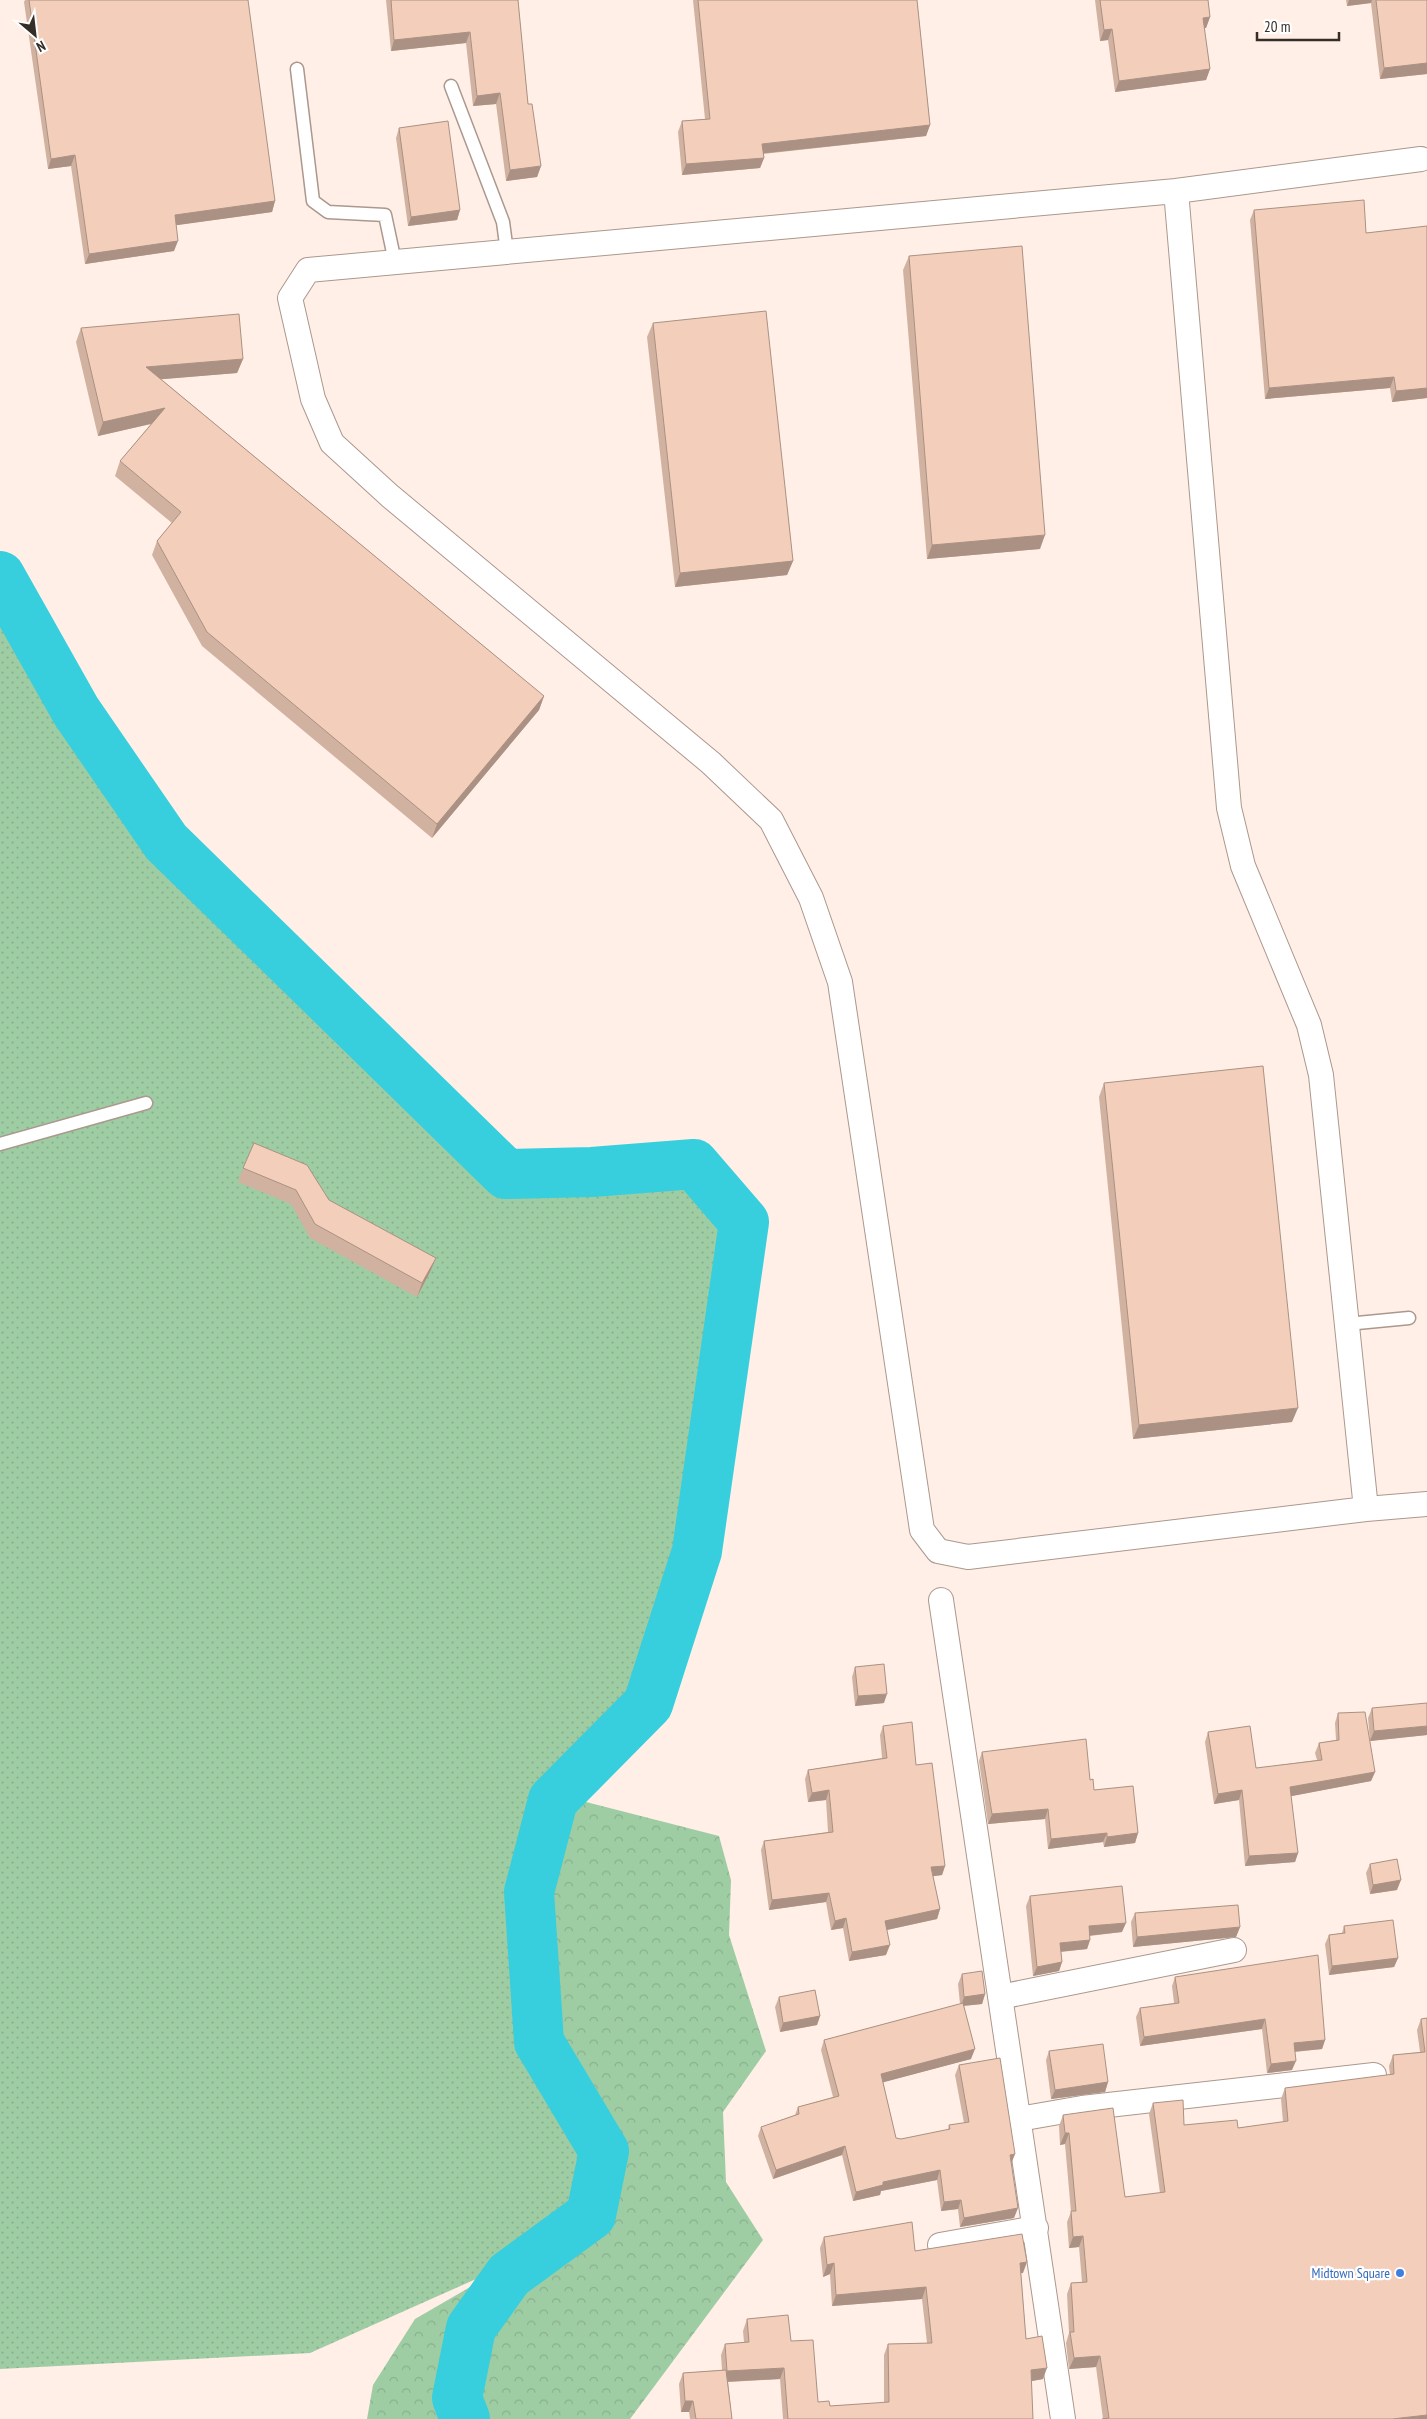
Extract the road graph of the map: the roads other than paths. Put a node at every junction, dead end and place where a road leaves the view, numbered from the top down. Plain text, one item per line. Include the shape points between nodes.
1 (297, 69) dead end
2 (451, 86) dead end
3 (1421, 159) dead end
4 (1176, 191) junction
5 (507, 252) junction
6 (395, 262) junction
7 (146, 1103) dead end
8 (0, 1144) edge
9 (1409, 1318) dead end
10 (1347, 1324) junction
11 (1427, 1504) edge
12 (1366, 1509) junction
13 (941, 1600) dead end
14 (1234, 1950) dead end
15 (1000, 1997) junction
16 (1374, 2075) edge
17 (1019, 2120) junction
18 (1036, 2228) junction
19 (940, 2245) edge
20 (1064, 2419) edge

1 - 6 lane via 313,201 328,212 385,215
2 - 5 lane via 503,222
3 - 4 street
4 - 5 street
4 - 10 street via 1229,808 1244,866 1309,1024 1321,1075
5 - 6 street
6 - 12 street via 308,270 290,298 313,399 332,442 390,496 711,763 771,820 810,898 840,982 922,1530 938,1551 968,1557
7 - 8 lane
9 - 10 lane
10 - 12 street
11 - 12 street
13 - 15 street
14 - 15 street
15 - 17 street
16 - 17 street via 1082,2108
17 - 18 street
18 - 19 street
18 - 20 street

